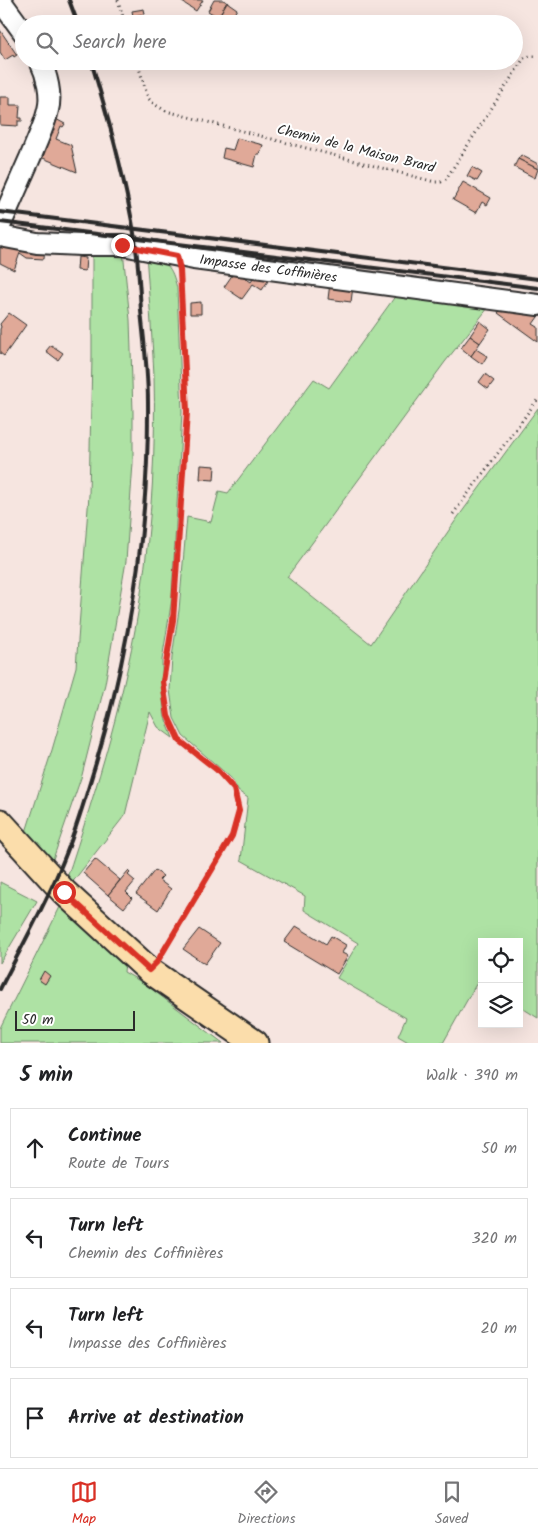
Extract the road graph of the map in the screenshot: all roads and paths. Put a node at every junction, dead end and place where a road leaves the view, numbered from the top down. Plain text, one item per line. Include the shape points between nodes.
1 (118, 0) edge
2 (6, 2) edge
3 (122, 15) edge
4 (15, 18) edge
5 (538, 56) edge
6 (523, 60) edge
7 (44, 70) edge
8 (140, 70) edge
9 (516, 70) edge
10 (0, 226) edge
11 (0, 236) edge
12 (177, 256) junction
13 (538, 305) edge
14 (538, 399) edge
15 (453, 514) dead end
16 (0, 822) edge
17 (149, 970) junction
18 (255, 1043) edge

1 - 3 path
2 - 4 street
5 - 6 path, Chemin de la Maison Brard
7 - 10 street via 48,110
8 - 9 path, Chemin de la Maison Brard via 148,98 166,111 435,182 446,179
11 - 12 street, Impasse des Coffinières via 37,243 122,245
12 - 13 street, Impasse des Coffinières
12 - 17 path via 187,412 173,620 163,682 168,716 179,740 217,770 234,789 239,811 232,836 157,962
14 - 15 path
16 - 17 main road via 64,892
17 - 18 main road

